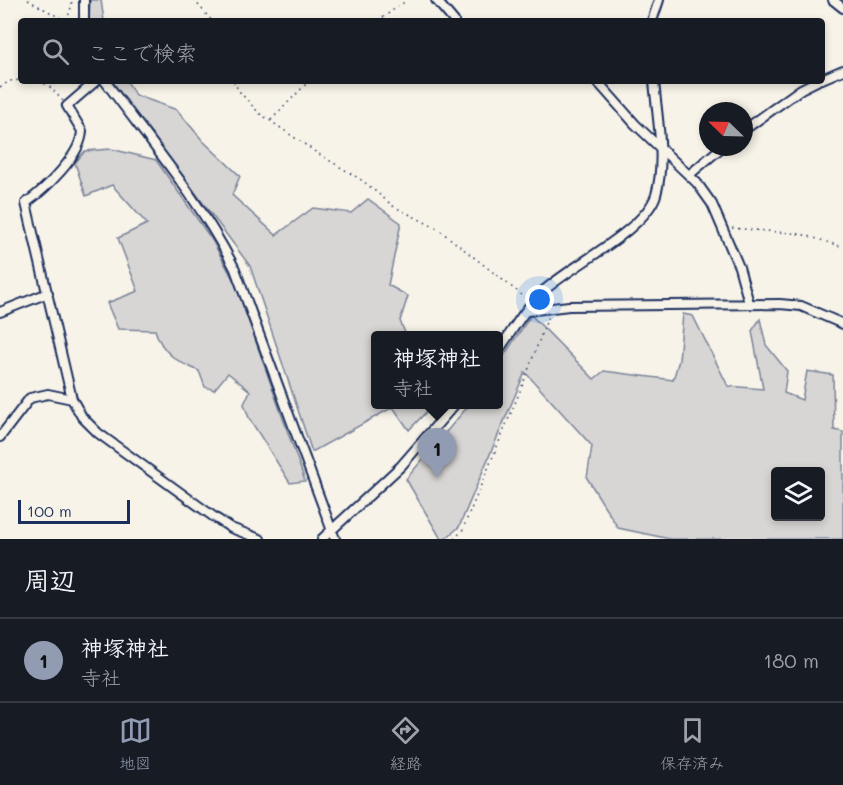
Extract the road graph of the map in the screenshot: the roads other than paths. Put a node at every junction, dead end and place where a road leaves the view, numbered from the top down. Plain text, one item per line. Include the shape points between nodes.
1 (84, 0) edge
2 (436, 0) edge
3 (659, 0) edge
4 (833, 0) edge
5 (843, 8) edge
6 (84, 18) edge
7 (451, 18) edge
8 (653, 18) edge
9 (843, 70) edge
10 (825, 78) edge
11 (93, 84) edge
12 (107, 84) edge
13 (600, 84) edge
14 (654, 84) edge
15 (811, 84) edge
16 (753, 124) edge
17 (659, 147) junction
18 (711, 156) edge
19 (689, 175) junction
20 (48, 293) junction
21 (749, 303) junction
22 (527, 311) junction
23 (0, 312) edge
24 (843, 324) edge
25 (503, 344) edge
26 (72, 399) junction
27 (451, 409) edge
28 (0, 437) edge
29 (333, 535) edge
30 (260, 539) edge
31 (322, 539) edge

1 - 6 street
2 - 7 street
3 - 8 street
4 - 5 street
9 - 10 street
11 - 20 street via 67,106 82,131 82,139 52,181 26,204
12 - 29 street via 216,231 265,345
13 - 17 street
14 - 17 street
15 - 16 street
17 - 19 street
17 - 22 street via 659,179 651,206 617,238 550,285
18 - 19 street
19 - 21 street via 712,204 739,267
20 - 23 street
20 - 26 street
21 - 22 street via 569,306
21 - 24 street via 801,306
22 - 25 street
26 - 28 street via 48,394 30,398
26 - 30 street via 98,433 214,517
27 - 29 street
29 - 31 street

